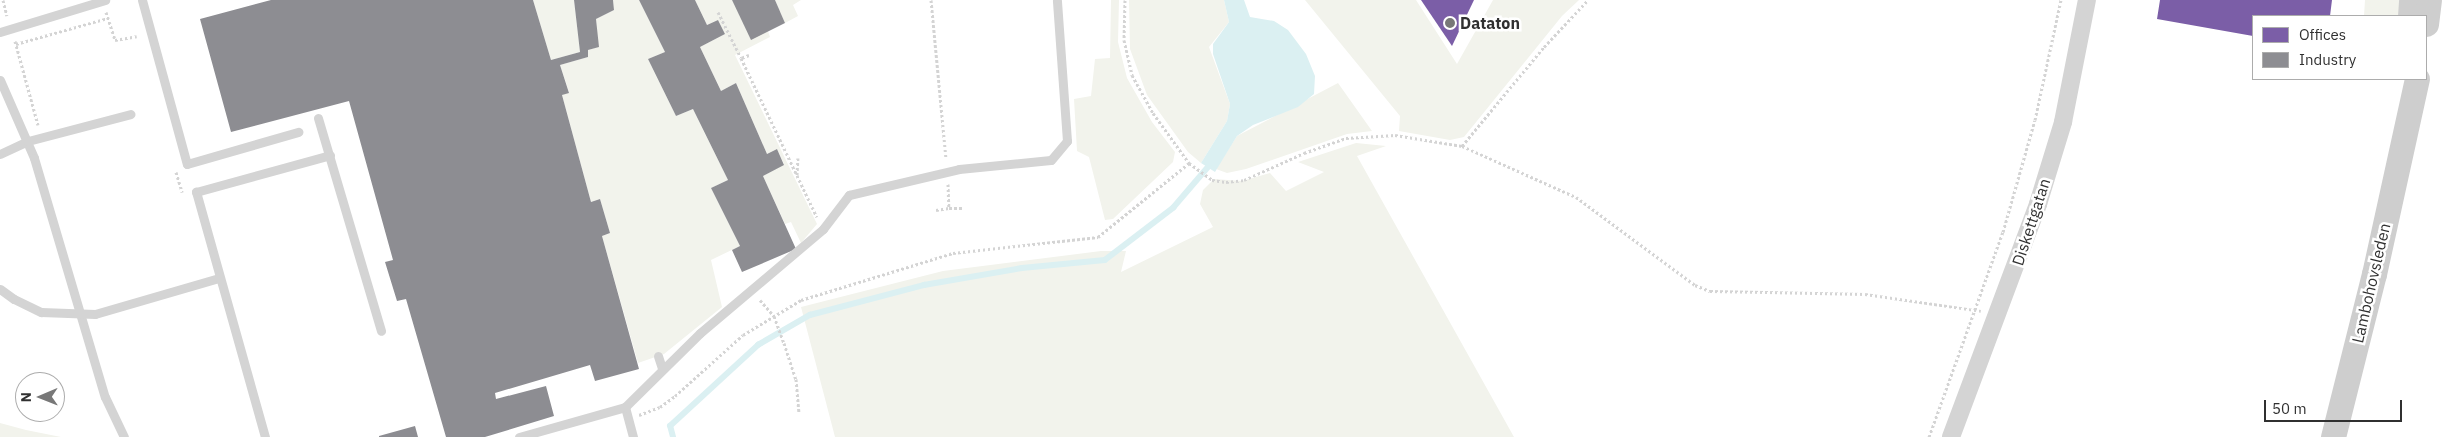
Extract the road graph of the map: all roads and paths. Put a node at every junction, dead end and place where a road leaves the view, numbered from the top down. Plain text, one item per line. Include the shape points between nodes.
1 (104, 0) edge
2 (142, 0) edge
3 (931, 0) edge
4 (1056, 0) edge
5 (1125, 0) edge
6 (1588, 0) edge
7 (2061, 0) edge
8 (2086, 0) edge
9 (2411, 0) edge
10 (2429, 0) edge
11 (718, 12) dead end
12 (2410, 15) edge
13 (2427, 16) edge
14 (108, 18) junction
15 (0, 32) edge
16 (16, 44) dead end
17 (139, 44) dead end
18 (748, 55) dead end
19 (741, 58) junction
20 (0, 80) edge
21 (2405, 80) edge
22 (2416, 80) edge
23 (131, 114) dead end
24 (318, 118) dead end
25 (298, 132) dead end
26 (28, 142) junction
27 (1462, 146) junction
28 (0, 154) edge
29 (330, 155) junction
30 (798, 158) dead end
31 (1189, 163) junction
32 (174, 166) dead end
33 (947, 171) junction
34 (797, 175) junction
35 (2395, 177) junction
36 (182, 194) dead end
37 (949, 208) junction
38 (962, 208) dead end
39 (936, 210) dead end
40 (823, 229) junction
41 (219, 278) junction
42 (0, 288) edge
43 (751, 289) junction
44 (1975, 309) junction
45 (80, 314) junction
46 (774, 316) junction
47 (1998, 316) junction
48 (382, 331) dead end
49 (658, 356) dead end
50 (662, 368) junction
51 (2346, 388) junction
52 (625, 407) junction
53 (799, 413) dead end
54 (628, 418) junction
55 (124, 437) edge
56 (265, 437) edge
57 (519, 437) edge
58 (633, 437) edge
59 (1929, 437) edge
60 (1951, 437) edge
61 (2325, 437) edge
62 (2333, 437) edge

1 - 14 path
1 - 15 lane
2 - 25 lane via 187,164
3 - 33 path
4 - 33 lane via 1067,141 1051,160
5 - 31 path via 1124,40 1132,75 1153,113
6 - 27 path via 1544,46
7 - 44 path via 2035,120 2003,232
8 - 47 street, Diskettgatan via 2063,122
9 - 12 main road
10 - 13 main road
11 - 19 path
14 - 16 path
14 - 17 path via 115,40 136,35
18 - 19 path
19 - 34 path
20 - 26 lane
21 - 35 main road, Lambohovsleden
22 - 35 main road, Lambohovsleden
23 - 26 lane
24 - 29 lane
26 - 28 lane
26 - 45 lane
27 - 31 path via 1395,135 1346,138 1244,180 1219,181 1205,176
27 - 44 path via 1576,198 1695,285 1710,291 1864,294
29 - 41 lane via 196,192
29 - 48 lane
30 - 34 path
31 - 46 path via 1098,237 954,253 801,300
32 - 36 path
33 - 37 path
33 - 40 lane via 849,195
34 - 40 path
35 - 51 main road, Lambohovsleden
37 - 38 path
37 - 39 path
40 - 43 lane
41 - 45 lane via 95,314
41 - 56 lane
42 - 45 lane via 41,312
43 - 46 path
43 - 50 lane
44 - 47 path
44 - 59 path
45 - 55 lane via 105,397
46 - 53 path via 796,378
46 - 54 path via 743,335 660,407
47 - 60 street, Diskettgatan
49 - 50 lane
50 - 52 lane
51 - 61 main road, Lambohovsleden
51 - 62 main road, Lambohovsleden
52 - 54 lane
52 - 57 lane
54 - 58 lane

